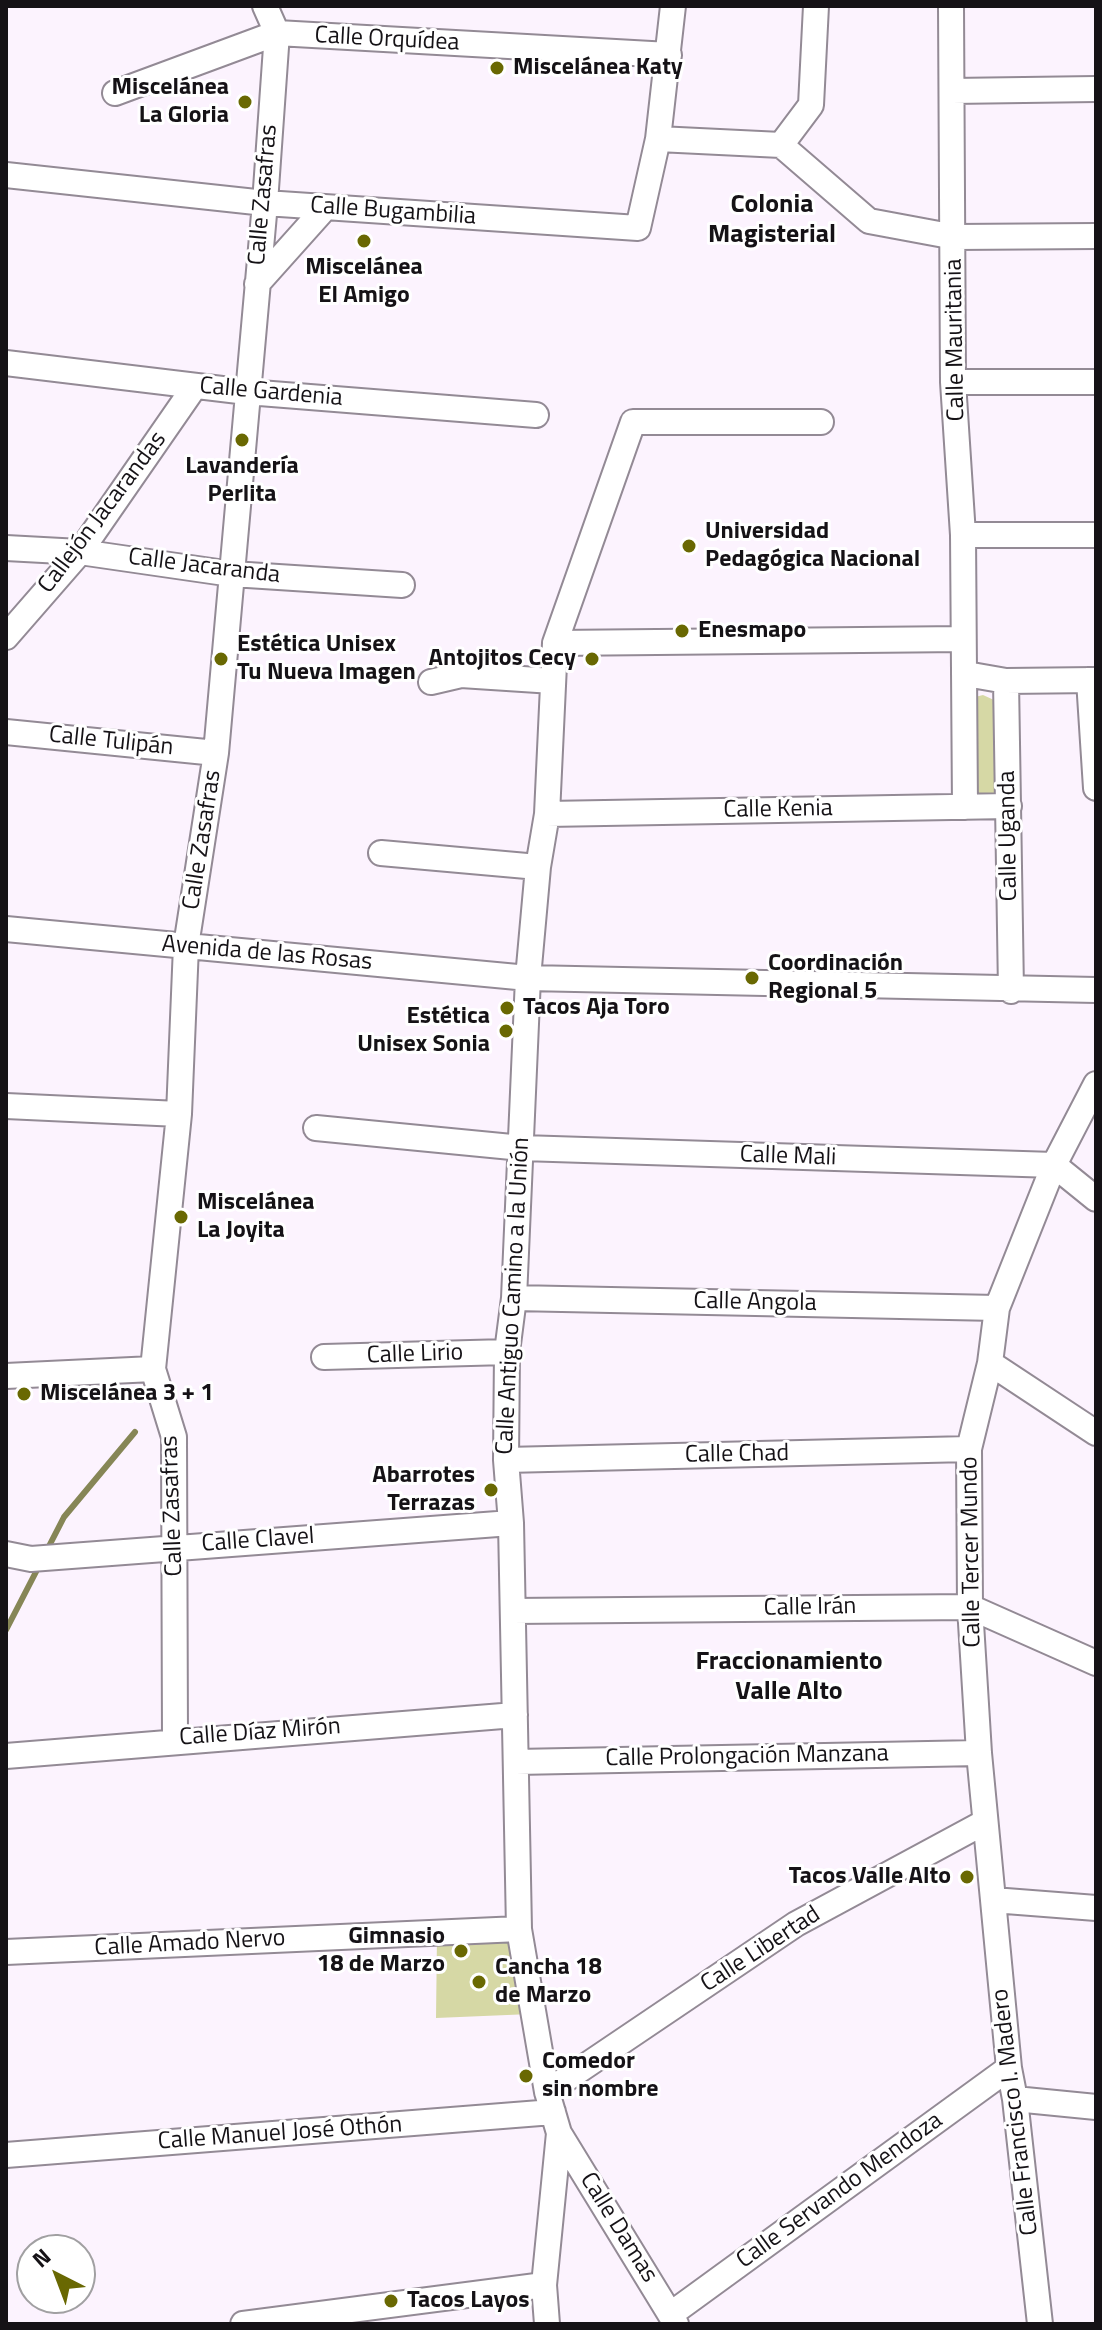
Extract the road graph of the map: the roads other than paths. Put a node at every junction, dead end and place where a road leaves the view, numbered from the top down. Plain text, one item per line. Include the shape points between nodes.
1 (265, 6) edge
2 (673, 6) edge
3 (816, 6) edge
4 (951, 6) edge
5 (277, 33) junction
6 (669, 55) junction
7 (1096, 89) edge
8 (952, 91) junction
9 (115, 93) dead end
10 (658, 139) junction
11 (781, 145) junction
12 (6, 175) edge
13 (265, 203) junction
14 (325, 208) junction
15 (1096, 236) edge
16 (955, 237) junction
17 (257, 284) junction
18 (6, 363) edge
19 (953, 382) junction
20 (1096, 382) edge
21 (195, 386) junction
22 (247, 392) junction
23 (536, 415) dead end
24 (821, 422) dead end
25 (963, 535) junction
26 (1096, 535) edge
27 (6, 548) edge
28 (80, 552) junction
29 (232, 574) junction
30 (402, 585) dead end
31 (6, 637) edge
32 (963, 639) junction
33 (555, 643) junction
34 (966, 674) junction
35 (1092, 680) edge
36 (553, 681) junction
37 (1006, 681) junction
38 (431, 682) dead end
39 (6, 732) edge
40 (216, 753) junction
41 (1096, 788) edge
42 (1009, 806) junction
43 (965, 807) junction
44 (547, 814) junction
45 (381, 853) dead end
46 (538, 867) junction
47 (6, 929) edge
48 (186, 946) junction
49 (528, 978) junction
50 (1096, 990) edge
51 (1011, 991) junction
52 (1096, 1084) edge
53 (6, 1106) edge
54 (179, 1114) junction
55 (316, 1128) dead end
56 (522, 1148) junction
57 (1054, 1165) junction
58 (1096, 1199) edge
59 (514, 1298) junction
60 (997, 1308) junction
61 (507, 1352) junction
62 (324, 1357) dead end
63 (990, 1363) junction
64 (153, 1369) junction
65 (6, 1376) edge
66 (1096, 1433) edge
67 (969, 1449) junction
68 (506, 1460) junction
69 (511, 1523) junction
70 (175, 1548) junction
71 (6, 1554) edge
72 (970, 1607) junction
73 (513, 1611) junction
74 (1096, 1663) edge
75 (515, 1715) junction
76 (175, 1740) junction
77 (979, 1753) junction
78 (6, 1756) edge
79 (516, 1762) junction
80 (985, 1822) junction
81 (993, 1900) junction
82 (1096, 1908) edge
83 (519, 1929) junction
84 (6, 1952) edge
85 (1009, 2068) junction
86 (1015, 2099) junction
87 (1096, 2107) edge
88 (553, 2112) junction
89 (6, 2155) edge
90 (544, 2285) junction
91 (412, 2313) edge
92 (674, 2319) edge
93 (274, 2322) edge
94 (243, 2324) edge
95 (547, 2324) edge
96 (1040, 2324) edge

1 - 5 street
2 - 6 street
3 - 11 street via 811,105
4 - 8 street, Calle Mauritania
5 - 6 street, Calle Orquídea
5 - 9 street, Calle Orquídea
5 - 13 street, Calle Zasafras
6 - 10 street
7 - 8 street
8 - 16 street, Calle Mauritania
10 - 11 street
10 - 14 street, Calle Bugambilia via 638,228
11 - 16 street via 869,221
12 - 13 street, Calle Bugambilia
13 - 14 street, Calle Bugambilia
13 - 17 street, Calle Zasafras
14 - 17 street
15 - 16 street
16 - 19 street, Calle Mauritania
17 - 22 street, Calle Zasafras
18 - 21 street, Calle Gardenia
19 - 20 street
19 - 25 street, Calle Mauritania
21 - 22 street, Calle Gardenia
21 - 28 street, Callejón Jacarandas
22 - 23 street, Calle Gardenia
22 - 29 street, Calle Zasafras
24 - 33 street, Calle Antiguo Camino a la Unión via 633,422
25 - 26 street
25 - 32 street, Calle Mauritania
27 - 28 street, Calle Jacaranda
28 - 29 street, Calle Jacaranda
28 - 31 street, Callejón Jacarandas
29 - 30 street, Calle Jacaranda
29 - 40 street, Calle Zasafras
32 - 33 street
32 - 34 street, Calle Mauritania
33 - 36 street, Calle Antiguo Camino a la Unión
34 - 37 street
34 - 43 street, Calle Mauritania
35 - 37 street
35 - 41 street
36 - 38 street via 461,675
36 - 44 street, Calle Antiguo Camino a la Unión
37 - 42 street, Calle Uganda
39 - 40 street, Calle Tulipán
40 - 48 street, Calle Zasafras
42 - 43 street, Calle Kenia
42 - 51 street, Calle Uganda
43 - 44 street, Calle Kenia
44 - 46 street, Calle Antiguo Camino a la Unión
45 - 46 street
46 - 49 street, Calle Antiguo Camino a la Unión
47 - 48 street, Avenida de las Rosas
48 - 49 street, Avenida de las Rosas
48 - 54 street, Calle Zasafras
49 - 51 street, Avenida de las Rosas
49 - 56 street, Calle Antiguo Camino a la Unión
50 - 51 street, Avenida de las Rosas
52 - 57 street, Calle Tercer Mundo
53 - 54 street
54 - 64 street, Calle Zasafras
55 - 56 street
56 - 57 street, Calle Mali
56 - 59 street, Calle Antiguo Camino a la Unión
57 - 58 street
57 - 60 street, Calle Tercer Mundo
59 - 60 street, Calle Angola
59 - 61 street, Calle Antiguo Camino a la Unión
60 - 63 street, Calle Tercer Mundo
61 - 62 street, Calle Lirio
61 - 68 street, Calle Antiguo Camino a la Unión
63 - 66 street
63 - 67 street, Calle Tercer Mundo
64 - 65 street
64 - 70 street, Calle Zasafras via 174,1437
67 - 68 street, Calle Chad
67 - 72 street, Calle Tercer Mundo
68 - 69 street, Calle Antiguo Camino a la Unión
69 - 70 street, Calle Clavel
69 - 73 street, Calle Antiguo Camino a la Unión
70 - 71 street, Calle Clavel via 31,1559
70 - 76 street, Calle Zasafras
72 - 73 street, Calle Irán
72 - 74 street, Calle Irán
72 - 77 street, Calle Tercer Mundo
73 - 75 street, Calle Antiguo Camino a la Unión
75 - 76 street, Calle Díaz Mirón
75 - 79 street, Calle Antiguo Camino a la Unión
76 - 78 street, Calle Díaz Mirón
77 - 79 street, Calle Prolongación Manzana
77 - 80 street, Calle Tercer Mundo
79 - 83 street, Calle Antiguo Camino a la Unión
80 - 81 street, Calle Tercer Mundo
80 - 88 street, Calle Libertad via 796,1924
81 - 82 street
81 - 85 street, Calle Francisco I. Madero
83 - 84 street, Calle Amado Nervo
83 - 88 street, Calle Antiguo Camino a la Unión
85 - 86 street, Calle Francisco I. Madero
85 - 92 street, Calle Servando Mendoza
86 - 87 street
86 - 96 street, Calle Francisco I. Madero
88 - 89 street, Calle Manuel José Othón
88 - 90 street, Calle Antiguo Camino a la Unión
88 - 92 street, Calle Damas
90 - 91 street
90 - 95 street, Calle Antiguo Camino a la Unión
91 - 93 street
93 - 94 street

